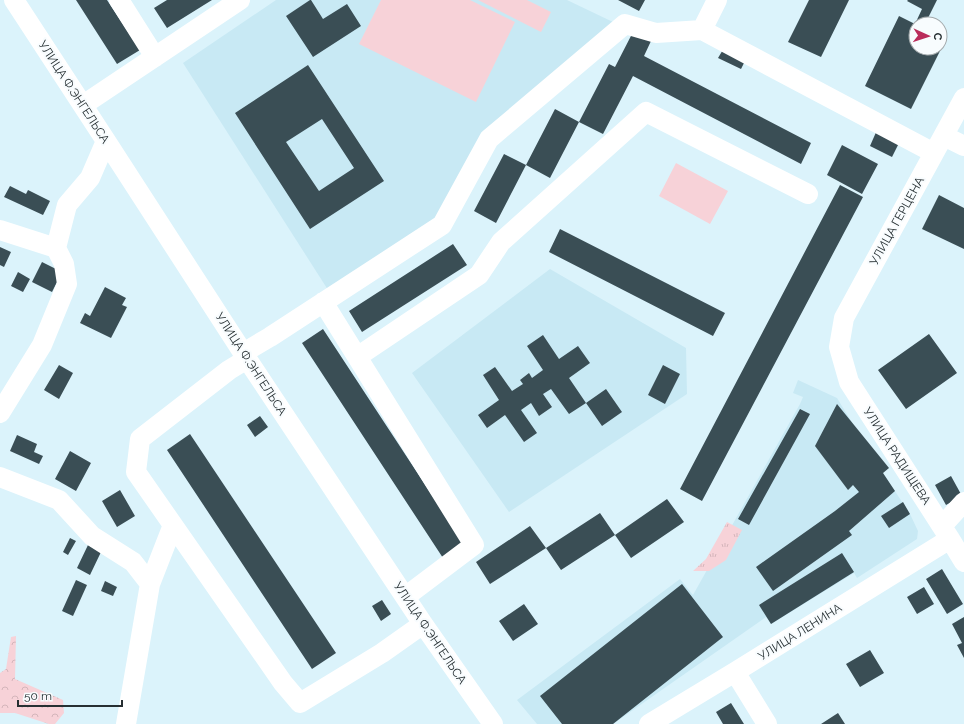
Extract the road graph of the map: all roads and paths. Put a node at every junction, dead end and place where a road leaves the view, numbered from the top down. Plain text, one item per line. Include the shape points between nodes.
1 (14, 0) edge
2 (119, 0) edge
3 (240, 0) edge
4 (717, 0) edge
5 (702, 30) junction
6 (155, 56) junction
7 (964, 98) edge
8 (83, 105) junction
9 (944, 136) junction
10 (106, 141) junction
11 (964, 146) edge
12 (934, 153) junction
13 (808, 194) dead end
14 (0, 230) edge
15 (56, 248) junction
16 (323, 302) junction
17 (839, 347) joint
18 (245, 356) junction
19 (357, 356) junction
20 (0, 413) edge
21 (0, 477) edge
22 (964, 502) edge
23 (173, 525) junction
24 (946, 533) junction
25 (964, 562) edge
26 (150, 584) junction
27 (405, 597) junction
28 (423, 624) junction
29 (734, 672) junction
30 (126, 724) edge
31 (493, 724) edge
32 (649, 724) edge
33 (767, 724) edge

1 - 8 street, УЛИЦА Ф.ЭНГЕЛЬСА
2 - 6 street
3 - 6 street
4 - 5 street
5 - 12 street
5 - 16 street via 656,33 625,24 489,140 442,225
6 - 8 street
7 - 9 street, УЛИЦА ГЕРЦЕНА
8 - 10 street, УЛИЦА Ф.ЭНГЕЛЬСА
9 - 11 street
9 - 12 street, УЛИЦА ГЕРЦЕНА
10 - 15 street via 90,178 67,205
10 - 18 street, УЛИЦА Ф.ЭНГЕЛЬСА
12 - 17 street, УЛИЦА ГЕРЦЕНА via 844,318
13 - 19 street via 646,112 501,242 479,275
14 - 15 street
15 - 20 street via 64,264 67,284 42,345
16 - 18 street
16 - 19 street
17 - 24 street, УЛИЦА РАДИЩЕВА via 849,382
18 - 23 street via 140,439 136,472
18 - 27 street, УЛИЦА Ф.ЭНГЕЛЬСА
19 - 27 street via 474,545
21 - 26 street via 59,500 92,536 133,562
22 - 24 street, УЛИЦА ЛЕНИНА
23 - 26 street
23 - 28 street via 283,684 300,703 382,653
24 - 25 street, УЛИЦА РАДИЩЕВА
24 - 29 street, УЛИЦА ЛЕНИНА
26 - 30 street
27 - 28 street, УЛИЦА Ф.ЭНГЕЛЬСА
28 - 31 street, УЛИЦА Ф.ЭНГЕЛЬСА
29 - 32 street, УЛИЦА ЛЕНИНА
29 - 33 street

